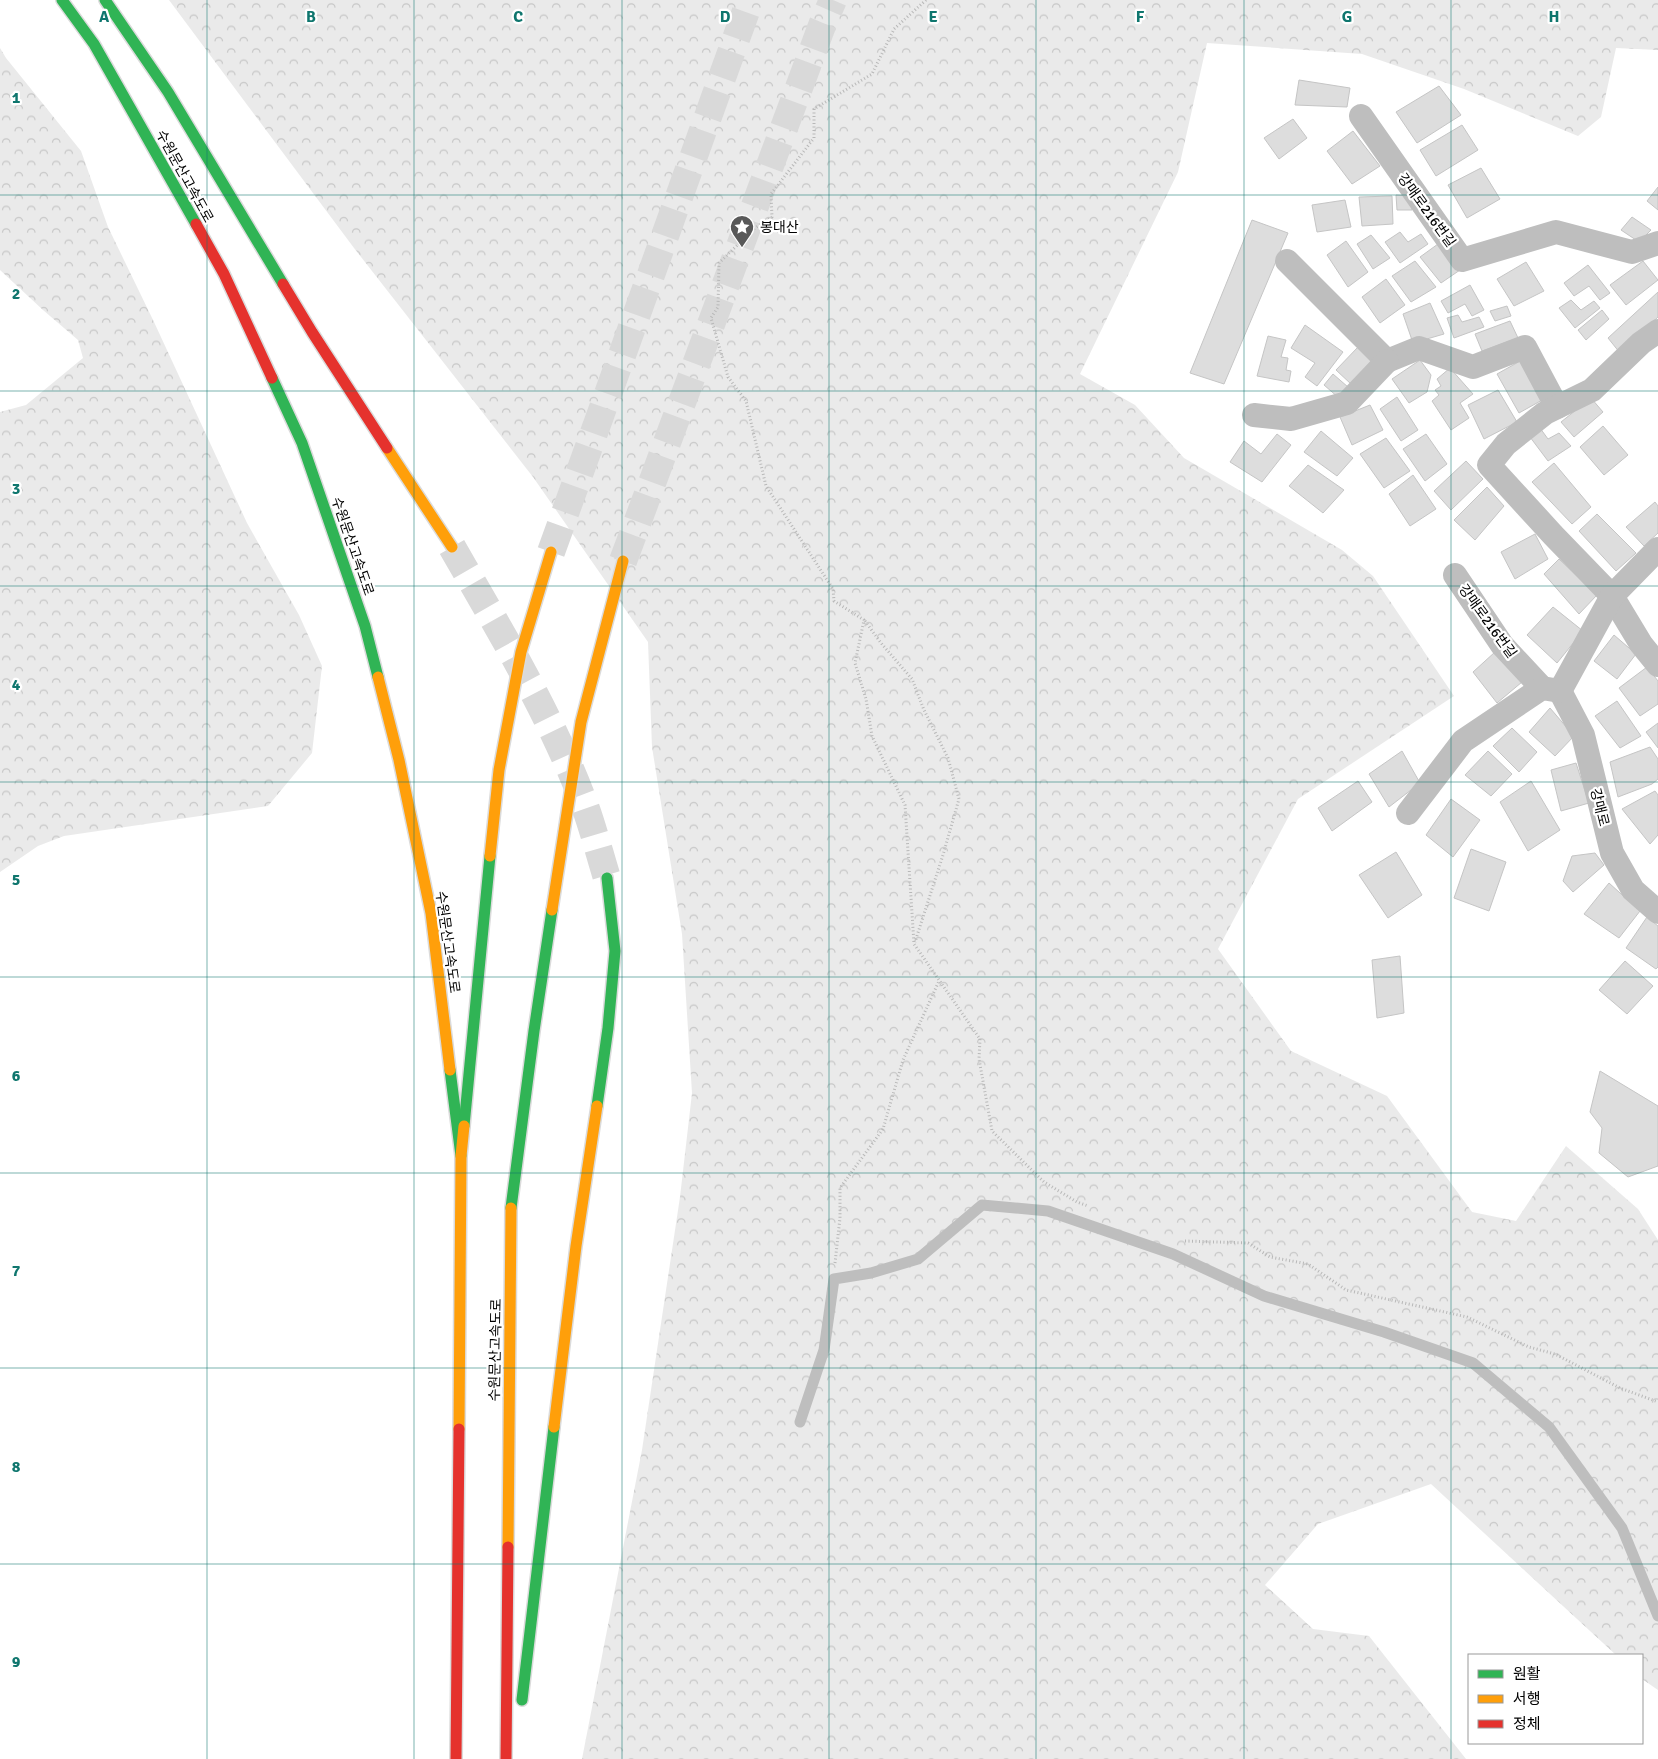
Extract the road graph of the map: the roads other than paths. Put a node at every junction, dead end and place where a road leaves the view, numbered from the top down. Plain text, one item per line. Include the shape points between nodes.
1 (62, 0) edge
2 (105, 0) edge
3 (1361, 116) dead end
4 (1658, 243) edge
5 (1287, 261) dead end
6 (1658, 331) edge
7 (1387, 361) junction
8 (1557, 407) junction
9 (1254, 415) dead end
10 (452, 547) tunnel mouth
11 (1658, 548) edge
12 (552, 552) tunnel mouth
13 (623, 561) tunnel mouth
14 (1455, 575) dead end
15 (1612, 596) junction
16 (1658, 665) edge
17 (1551, 690) junction
18 (1408, 813) dead end
19 (607, 878) tunnel mouth
20 (1658, 912) edge
21 (460, 1156) junction
22 (800, 1422) dead end
23 (1658, 1616) edge
24 (520, 1710) dead end
25 (518, 1729) dead end
26 (456, 1759) edge
27 (506, 1759) edge
28 (515, 1759) edge

1 - 21 highway, 수원문산고속도로 via 94,44 224,274 302,443 366,626 399,760 431,913
2 - 10 highway, 수원문산고속도로 via 168,92 312,332
3 - 4 street, 강매로216번길 via 1462,260 1556,232 1632,252
5 - 7 street
6 - 8 street via 1592,390
7 - 8 street via 1419,348 1473,367 1524,347
7 - 9 street via 1347,403 1291,419
8 - 15 street via 1506,444 1489,465
11 - 15 street
12 - 21 highway, 수원문산고속도로 via 521,652 499,770
13 - 27 highway, 수원문산고속도로 via 581,722 534,1031 511,1211
14 - 17 street, 강매로216번길 via 1502,645
15 - 16 street
15 - 17 street
17 - 18 street via 1463,742
17 - 20 street, 강매로 via 1583,735 1612,853 1633,890
19 - 24 highway via 615,951 608,1028 576,1246
21 - 26 highway, 수원문산고속도로
22 - 23 lane via 824,1350 834,1279 871,1273 918,1259 982,1205 1048,1211 1173,1254 1264,1296 1473,1363 1549,1426 1622,1528
25 - 28 highway

